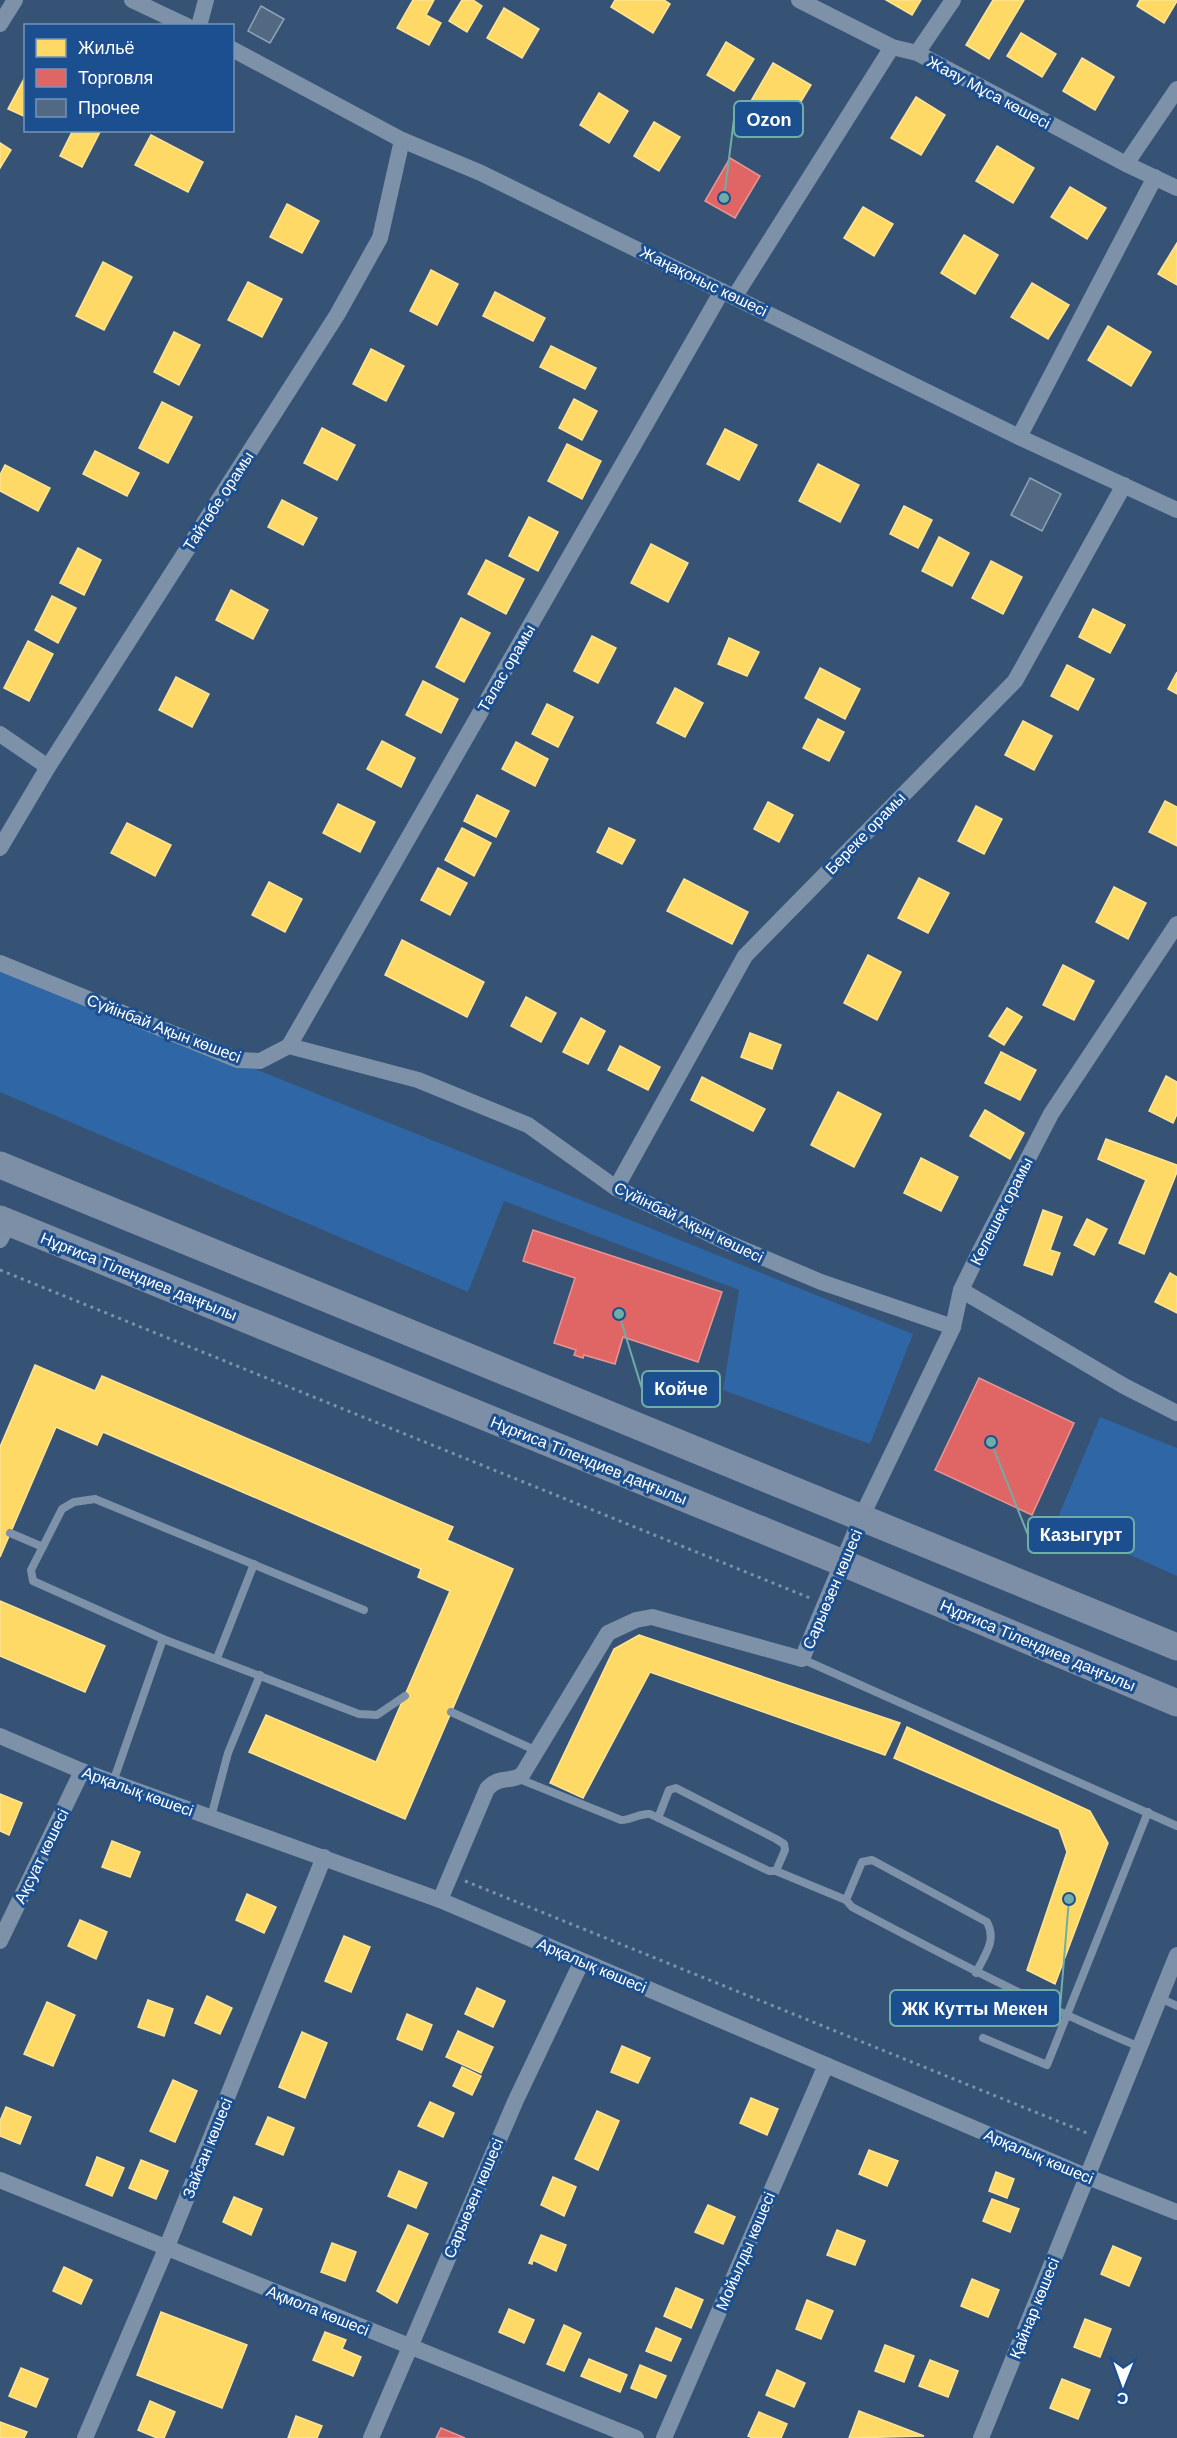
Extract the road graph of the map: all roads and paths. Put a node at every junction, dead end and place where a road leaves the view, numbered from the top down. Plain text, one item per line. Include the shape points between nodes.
1 (15, 0) edge
2 (132, 0) edge
3 (206, 0) edge
4 (799, 0) edge
5 (953, 0) edge
6 (0, 24) edge
7 (183, 24) edge
8 (200, 24) edge
9 (892, 47) junction
10 (234, 50) edge
11 (917, 53) junction
12 (1177, 89) edge
13 (402, 140) junction
14 (1126, 164) junction
15 (1155, 177) junction
16 (1177, 188) edge
17 (729, 293) junction
18 (1019, 436) junction
19 (1124, 485) junction
20 (1177, 510) edge
21 (0, 734) edge
22 (48, 766) junction
23 (0, 848) edge
24 (1177, 924) edge
25 (0, 963) edge
26 (289, 1046) junction
27 (0, 1165) edge
28 (615, 1188) junction
29 (3, 1227) edge
30 (0, 1270) edge
31 (961, 1290) junction
32 (953, 1327) junction
33 (1177, 1413) edge
34 (861, 1518) junction
35 (10, 1533) dead end
36 (43, 1547) junction
37 (843, 1563) junction
38 (254, 1564) junction
39 (825, 1605) junction
40 (364, 1610) dead end
41 (163, 1639) junction
42 (1177, 1647) edge
43 (217, 1658) junction
44 (802, 1659) junction
45 (260, 1675) junction
46 (405, 1696) dead end
47 (1177, 1703) edge
48 (452, 1712) dead end
49 (0, 1736) edge
50 (537, 1751) junction
51 (82, 1771) junction
52 (517, 1778) junction
53 (113, 1782) junction
54 (1148, 1812) junction
55 (211, 1817) junction
56 (658, 1818) junction
57 (1177, 1826) edge
58 (324, 1857) junction
59 (776, 1871) junction
60 (451, 1875) junction
61 (440, 1900) junction
62 (846, 1900) junction
63 (0, 1941) edge
64 (1177, 1955) edge
65 (582, 1961) junction
66 (976, 1973) junction
67 (1160, 1998) junction
68 (1177, 2006) edge
69 (1067, 2016) junction
70 (982, 2038) dead end
71 (1140, 2047) junction
72 (826, 2065) junction
73 (1103, 2140) junction
74 (1088, 2177) junction
75 (0, 2180) edge
76 (1177, 2212) edge
77 (166, 2249) junction
78 (409, 2347) junction
79 (85, 2438) edge
80 (372, 2438) edge
81 (636, 2438) edge
82 (664, 2438) edge
83 (981, 2438) edge

1 - 6 street
2 - 7 street
3 - 8 street
4 - 9 street, Жаяу Мұса көшесі
5 - 11 street
9 - 11 street, Жаяу Мұса көшесі
9 - 17 street, Талас орамы
10 - 13 street, Жаңақоныс көшесі
11 - 14 street, Жаяу Мұса көшесі
12 - 14 street
13 - 17 street, Жаңақоныс көшесі via 481,173
13 - 22 street, Тайтөбе орамы via 380,238 337,315
14 - 15 street, Жаяу Мұса көшесі
15 - 16 street, Жаяу Мұса көшесі
15 - 18 street
17 - 18 street, Жаңақоныс көшесі
17 - 26 street, Талас орамы
18 - 19 street, Жаңақоныс көшесі
19 - 20 street, Жаңақоныс көшесі
19 - 28 street, Береке орамы via 1015,681 745,956
21 - 22 street
22 - 23 street, Тайтөбе орамы
24 - 31 street, Келешек орамы via 1051,1114
25 - 26 street, Сүйінбай Ақын көшесі via 238,1060 260,1061
26 - 28 street, Сүйінбай Ақын көшесі via 418,1080 528,1125
27 - 34 main road
28 - 32 street, Сүйінбай Ақын көшесі via 726,1242 821,1282
29 - 37 main road, Нұрғиса Тілендиев даңғылы
30 - 39 path
31 - 32 street, Келешек орамы
31 - 33 street
32 - 34 street, Келешек орамы
34 - 37 street, Сарыөзен көшесі
34 - 42 main road
35 - 36 lane
36 - 38 lane via 62,1509 74,1502 95,1499
36 - 41 lane via 31,1570 33,1581
37 - 39 street, Сарыөзен көшесі
37 - 47 main road, Нұрғиса Тілендиев даңғылы
38 - 40 lane
38 - 43 lane
39 - 44 street, Сарыөзен көшесі
41 - 43 lane
41 - 53 lane
43 - 45 lane
44 - 50 street via 664,1619 636,1620 608,1633
44 - 54 lane
45 - 46 lane via 368,1716 377,1715
45 - 55 lane via 228,1753
48 - 50 lane
49 - 51 street, Арқалық көшесі
50 - 52 street
51 - 53 street, Арқалық көшесі
51 - 63 street, Ақсуат көшесі
52 - 56 lane via 621,1820 644,1814
52 - 60 street via 499,1779 487,1790
53 - 55 street, Арқалық көшесі
54 - 57 lane
54 - 69 lane
55 - 58 street, Арқалық көшесі
56 - 59 lane
56 - 59 lane via 669,1790 676,1788 784,1844
58 - 61 street, Арқалық көшесі
58 - 77 street, Зайсан көшесі
59 - 62 lane
60 - 61 street
60 - 73 path
61 - 65 street, Арқалық көшесі
62 - 66 lane via 852,1907
62 - 66 lane via 862,1862 872,1860 987,1922 991,1941
64 - 67 street, Қайнар көшесі
65 - 72 street, Арқалық көшесі
65 - 78 street, Сарыөзен көшесі via 515,2102
66 - 69 lane
67 - 68 lane
67 - 71 street, Қайнар көшесі
69 - 70 lane via 1047,2065
69 - 71 lane
71 - 73 street, Қайнар көшесі
72 - 74 street, Арқалық көшесі
72 - 82 street, Мойылды көшесі
73 - 74 street, Қайнар көшесі
74 - 76 street, Арқалық көшесі
74 - 83 street, Қайнар көшесі
75 - 77 street, Ақмола көшесі
77 - 78 street, Ақмола көшесі
77 - 79 street, Зайсан көшесі
78 - 80 street, Сарыөзен көшесі
78 - 81 street, Ақмола көшесі

